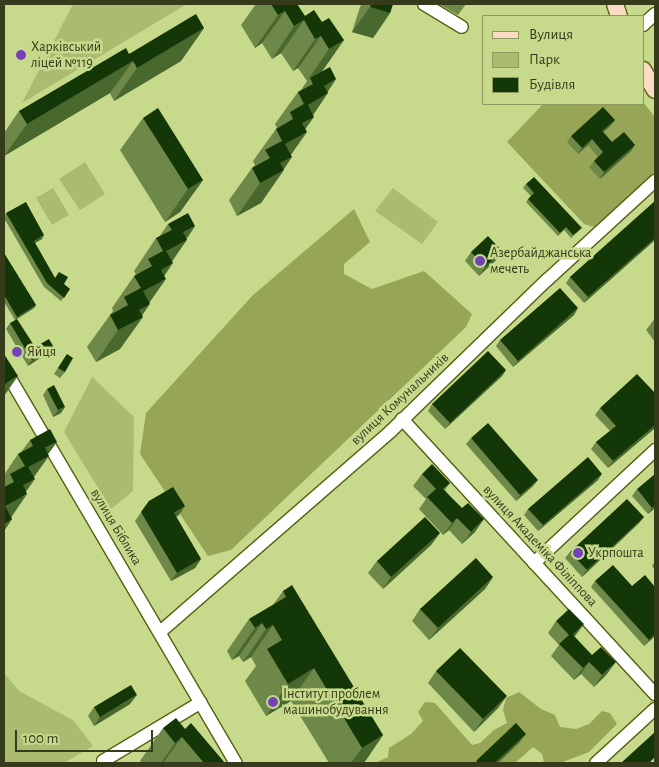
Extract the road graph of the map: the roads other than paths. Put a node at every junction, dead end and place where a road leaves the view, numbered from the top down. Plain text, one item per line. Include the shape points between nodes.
1 (424, 4) edge
2 (655, 14) edge
3 (644, 24) edge
4 (462, 27) dead end
5 (644, 72) edge
6 (655, 90) edge
7 (655, 181) edge
8 (4, 368) edge
9 (402, 419) junction
10 (655, 450) edge
11 (534, 563) junction
12 (160, 632) junction
13 (655, 694) edge
14 (201, 702) junction
15 (655, 709) edge
16 (103, 761) dead end
17 (236, 763) edge
18 (596, 763) edge

1 - 4 street
2 - 3 street
5 - 6 main road
7 - 9 street, вулиця Комунальників via 546,280
8 - 12 street, вулиця Біблика
9 - 11 street, вулиця Академіка Філіппова
9 - 12 street, вулиця Комунальників
10 - 11 street
11 - 13 street, вулиця Академіка Філіппова
12 - 14 street, вулиця Біблика
14 - 16 street
14 - 17 street, вулиця Біблика
15 - 18 street

